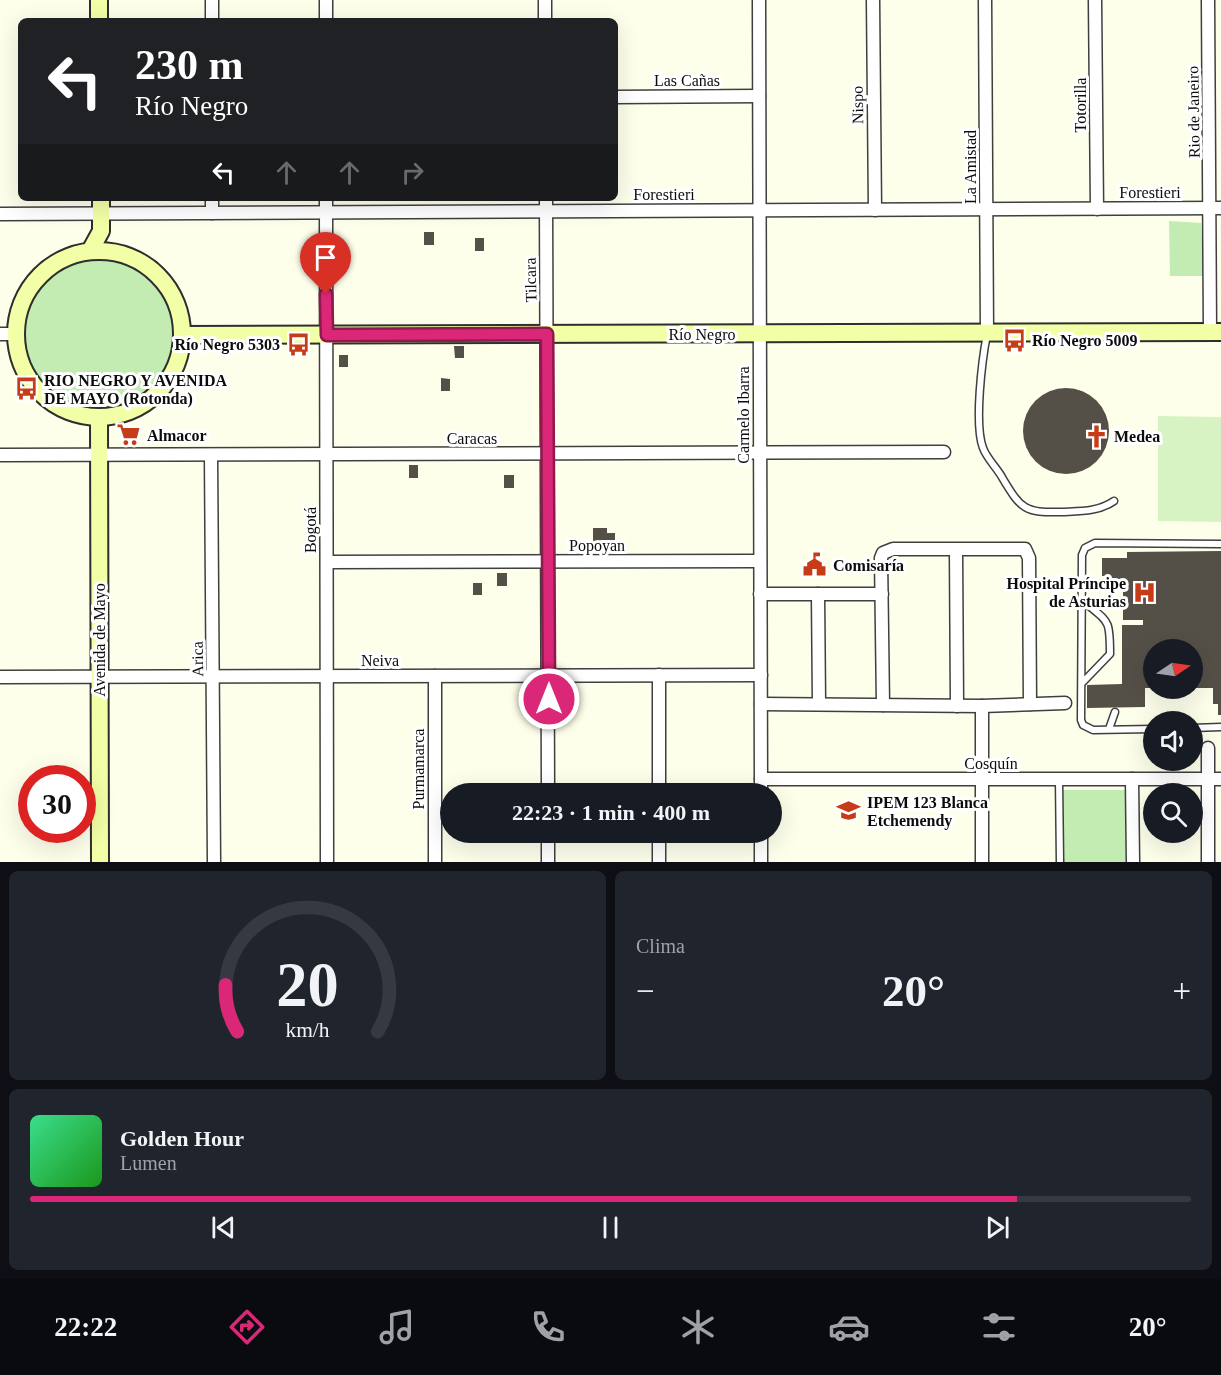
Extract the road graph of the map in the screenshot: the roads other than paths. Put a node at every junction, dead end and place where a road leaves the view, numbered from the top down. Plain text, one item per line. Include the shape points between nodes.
1 (99, 0) edge
2 (212, 0) edge
3 (326, 0) edge
4 (545, 0) edge
5 (759, 0) edge
6 (873, 0) edge
7 (985, 0) edge
8 (1095, 0) edge
9 (1208, 0) edge
10 (99, 18) edge
11 (212, 18) edge
12 (326, 18) edge
13 (545, 18) edge
14 (759, 96) junction
15 (618, 97) edge
16 (212, 201) edge
17 (326, 201) edge
18 (546, 201) edge
19 (101, 206) edge
20 (1216, 208) edge
21 (986, 209) junction
22 (1097, 209) junction
23 (759, 210) junction
24 (875, 210) junction
25 (546, 211) junction
26 (212, 213) junction
27 (326, 213) junction
28 (0, 214) edge
29 (90, 251) junction
30 (1216, 332) edge
31 (987, 333) junction
32 (8, 334) edge
33 (547, 334) junction
34 (760, 334) junction
35 (182, 335) junction
36 (327, 335) junction
37 (99, 418) junction
38 (944, 452) dead end
39 (547, 454) junction
40 (760, 454) junction
41 (99, 455) junction
42 (211, 455) junction
43 (327, 455) junction
44 (0, 456) edge
45 (1114, 501) dead end
46 (1221, 544) edge
47 (956, 550) junction
48 (548, 561) junction
49 (760, 561) junction
50 (327, 562) junction
51 (760, 594) junction
52 (818, 594) junction
53 (882, 594) junction
54 (1082, 600) junction
55 (659, 675) junction
56 (760, 675) junction
57 (327, 676) junction
58 (435, 676) junction
59 (549, 676) junction
60 (0, 677) edge
61 (99, 677) junction
62 (214, 677) junction
63 (1083, 682) junction
64 (1065, 703) dead end
65 (819, 704) junction
66 (1029, 704) junction
67 (761, 705) junction
68 (883, 705) junction
69 (957, 706) junction
70 (981, 706) junction
71 (1115, 711) dead end
72 (1221, 727) edge
73 (1203, 728) edge
74 (1109, 729) junction
75 (1143, 729) edge
76 (1208, 748) dead end
77 (761, 779) junction
78 (981, 779) junction
79 (1059, 779) junction
80 (1132, 779) junction
81 (1208, 779) junction
82 (1221, 779) edge
83 (548, 783) edge
84 (659, 783) edge
85 (761, 783) edge
86 (548, 843) edge
87 (659, 843) edge
88 (761, 843) edge
89 (100, 862) edge
90 (214, 862) edge
91 (327, 862) edge
92 (435, 862) edge
93 (548, 862) edge
94 (659, 862) edge
95 (761, 862) edge
96 (982, 862) edge
97 (1060, 862) edge
98 (1133, 862) edge
99 (1208, 862) edge

1 - 10 main road
2 - 11 street
3 - 12 street
4 - 13 street
5 - 14 street, Carmelo Ibarra
6 - 24 street, Nispo
7 - 21 street, La Amistad
8 - 22 street, Totorilla
9 - 20 street, Rio de Janeiro
14 - 15 street, Las Cañas
14 - 23 street, Carmelo Ibarra
16 - 26 street
17 - 27 street, Bogotá
18 - 25 street, Tilcara
19 - 26 street, Forestieri
19 - 28 street, Forestieri
19 - 29 main road via 101,231
20 - 22 street, Forestieri
20 - 30 street, Rio de Janeiro
21 - 22 street, Forestieri
21 - 24 street, Forestieri
21 - 31 street, La Amistad
23 - 24 street, Forestieri
23 - 25 street, Forestieri
23 - 34 street, Carmelo Ibarra
25 - 27 street, Forestieri
25 - 33 street, Tilcara
26 - 27 street, Forestieri
27 - 36 street, Bogotá
29 - 32 main road via 58,261 40,275
29 - 35 main road via 123,254 160,277 173,295
30 - 31 main road, Río Negro
31 - 34 main road, Río Negro
31 - 45 lane via 981,382 983,449 1013,496 1025,509 1042,513 1088,511
32 - 37 main road via 34,387 48,400 63,410
33 - 34 main road, Río Negro
33 - 36 main road, Río Negro
33 - 39 street, Tilcara
34 - 40 street, Carmelo Ibarra
35 - 36 main road, Río Negro
35 - 37 main road via 179,359 157,395 120,416
36 - 43 street, Bogotá
37 - 41 main road, Avenida de Mayo
38 - 40 street, Caracas
39 - 40 street, Caracas
39 - 43 street, Caracas
39 - 48 street, Tilcara
40 - 49 street, Carmelo Ibarra
41 - 42 street, Caracas
41 - 44 street, Caracas
41 - 61 main road, Avenida de Mayo
42 - 43 street, Caracas
42 - 62 street, Arica
43 - 50 street, Bogotá
46 - 54 lane via 1090,544 1082,555
47 - 53 street via 887,551 881,558
47 - 66 street via 1025,549 1028,553
47 - 69 street
48 - 49 street, Popoyan
48 - 50 street, Popoyan
48 - 59 street, Tilcara
49 - 51 street, Carmelo Ibarra
50 - 57 street, Bogotá
51 - 52 street
51 - 56 street, Carmelo Ibarra
52 - 53 street
52 - 65 street
53 - 68 street
54 - 63 lane
54 - 63 lane via 1110,626 1110,654
55 - 56 street, Neiva
55 - 59 street, Neiva
55 - 84 street
56 - 67 street, Carmelo Ibarra
57 - 58 street, Neiva
57 - 62 street, Neiva
57 - 91 street, Bogotá
58 - 59 street, Neiva
58 - 92 street, Purmamarca
59 - 83 street, Tilcara
60 - 61 street, Neiva
61 - 62 street, Neiva
61 - 89 main road, Avenida de Mayo
62 - 90 street, Arica
63 - 74 lane via 1083,725
64 - 66 street
65 - 67 street
65 - 68 street
66 - 70 street
67 - 77 street, Carmelo Ibarra
68 - 69 street
69 - 70 street
70 - 78 street
71 - 74 lane
72 - 73 lane
74 - 75 lane
76 - 81 street
77 - 78 street, Cosquín
77 - 85 street, Carmelo Ibarra
78 - 79 street, Cosquín
78 - 96 street
79 - 80 street, Cosquín
79 - 97 lane
80 - 81 street, Cosquín
80 - 98 street
81 - 82 street, Cosquín
81 - 99 street
86 - 93 street
87 - 94 street
88 - 95 street

